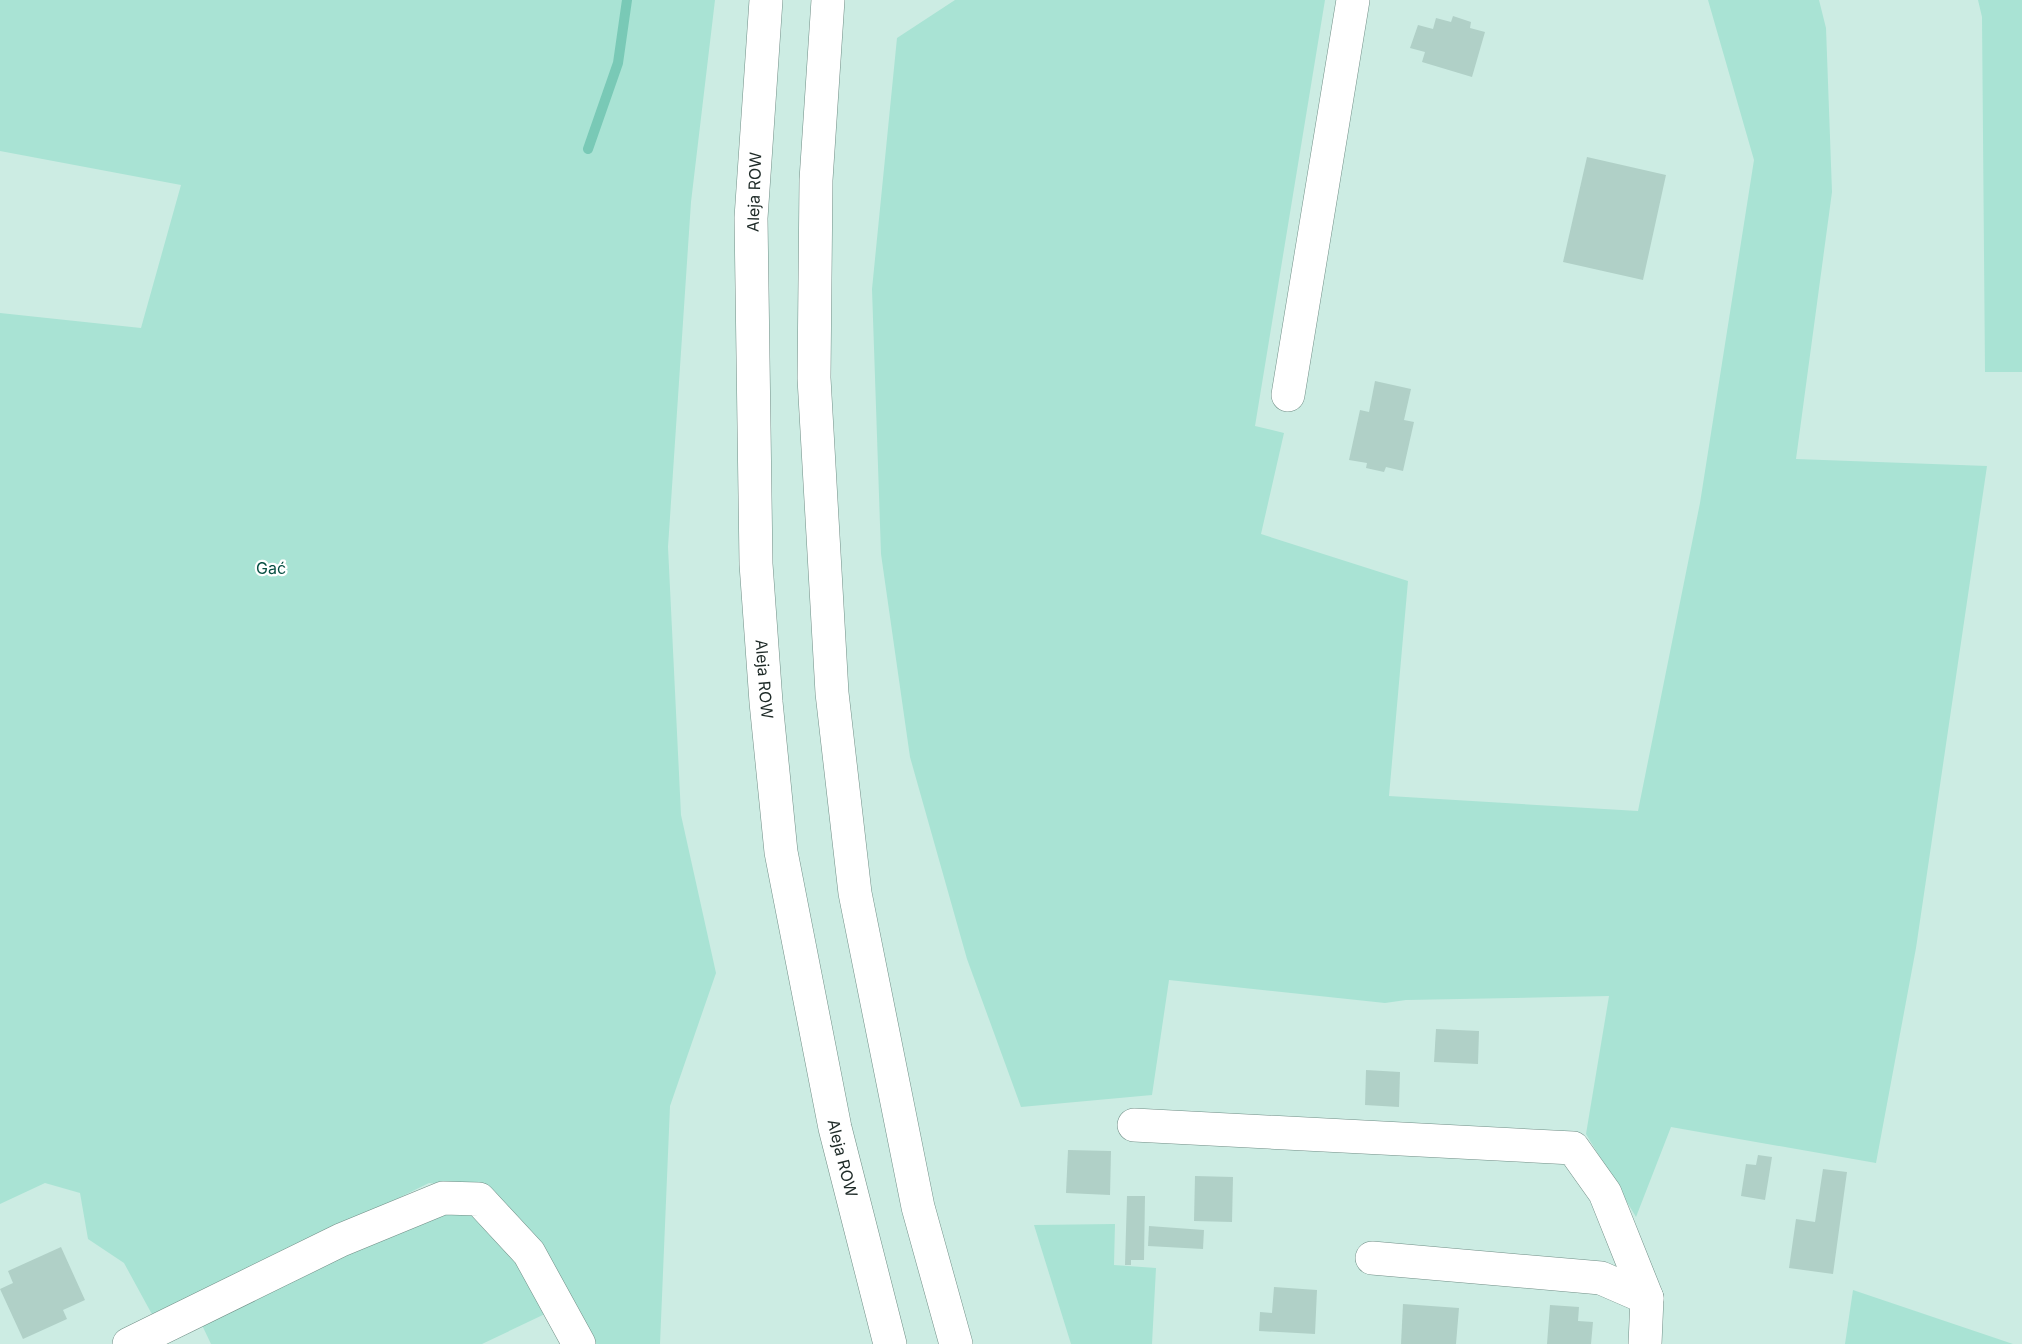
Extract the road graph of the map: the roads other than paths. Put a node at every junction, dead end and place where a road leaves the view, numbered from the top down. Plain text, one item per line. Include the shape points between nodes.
1 (766, 0) edge
2 (828, 0) edge
3 (1353, 0) edge
4 (1288, 395) dead end
5 (1134, 1125) dead end
6 (1372, 1258) dead end
7 (1647, 1298) junction
8 (129, 1344) edge
9 (579, 1344) edge
10 (890, 1344) edge
11 (956, 1344) edge
12 (1645, 1344) edge

1 - 10 main road, Aleja ROW via 751,218 756,564 766,702 781,852 836,1128
2 - 11 main road via 816,180 814,378 832,693 855,893 918,1207
3 - 4 main road
5 - 7 main road via 1573,1148 1605,1193
6 - 7 main road via 1601,1278
7 - 12 main road
8 - 9 main road via 341,1240 443,1198 479,1199 529,1252

